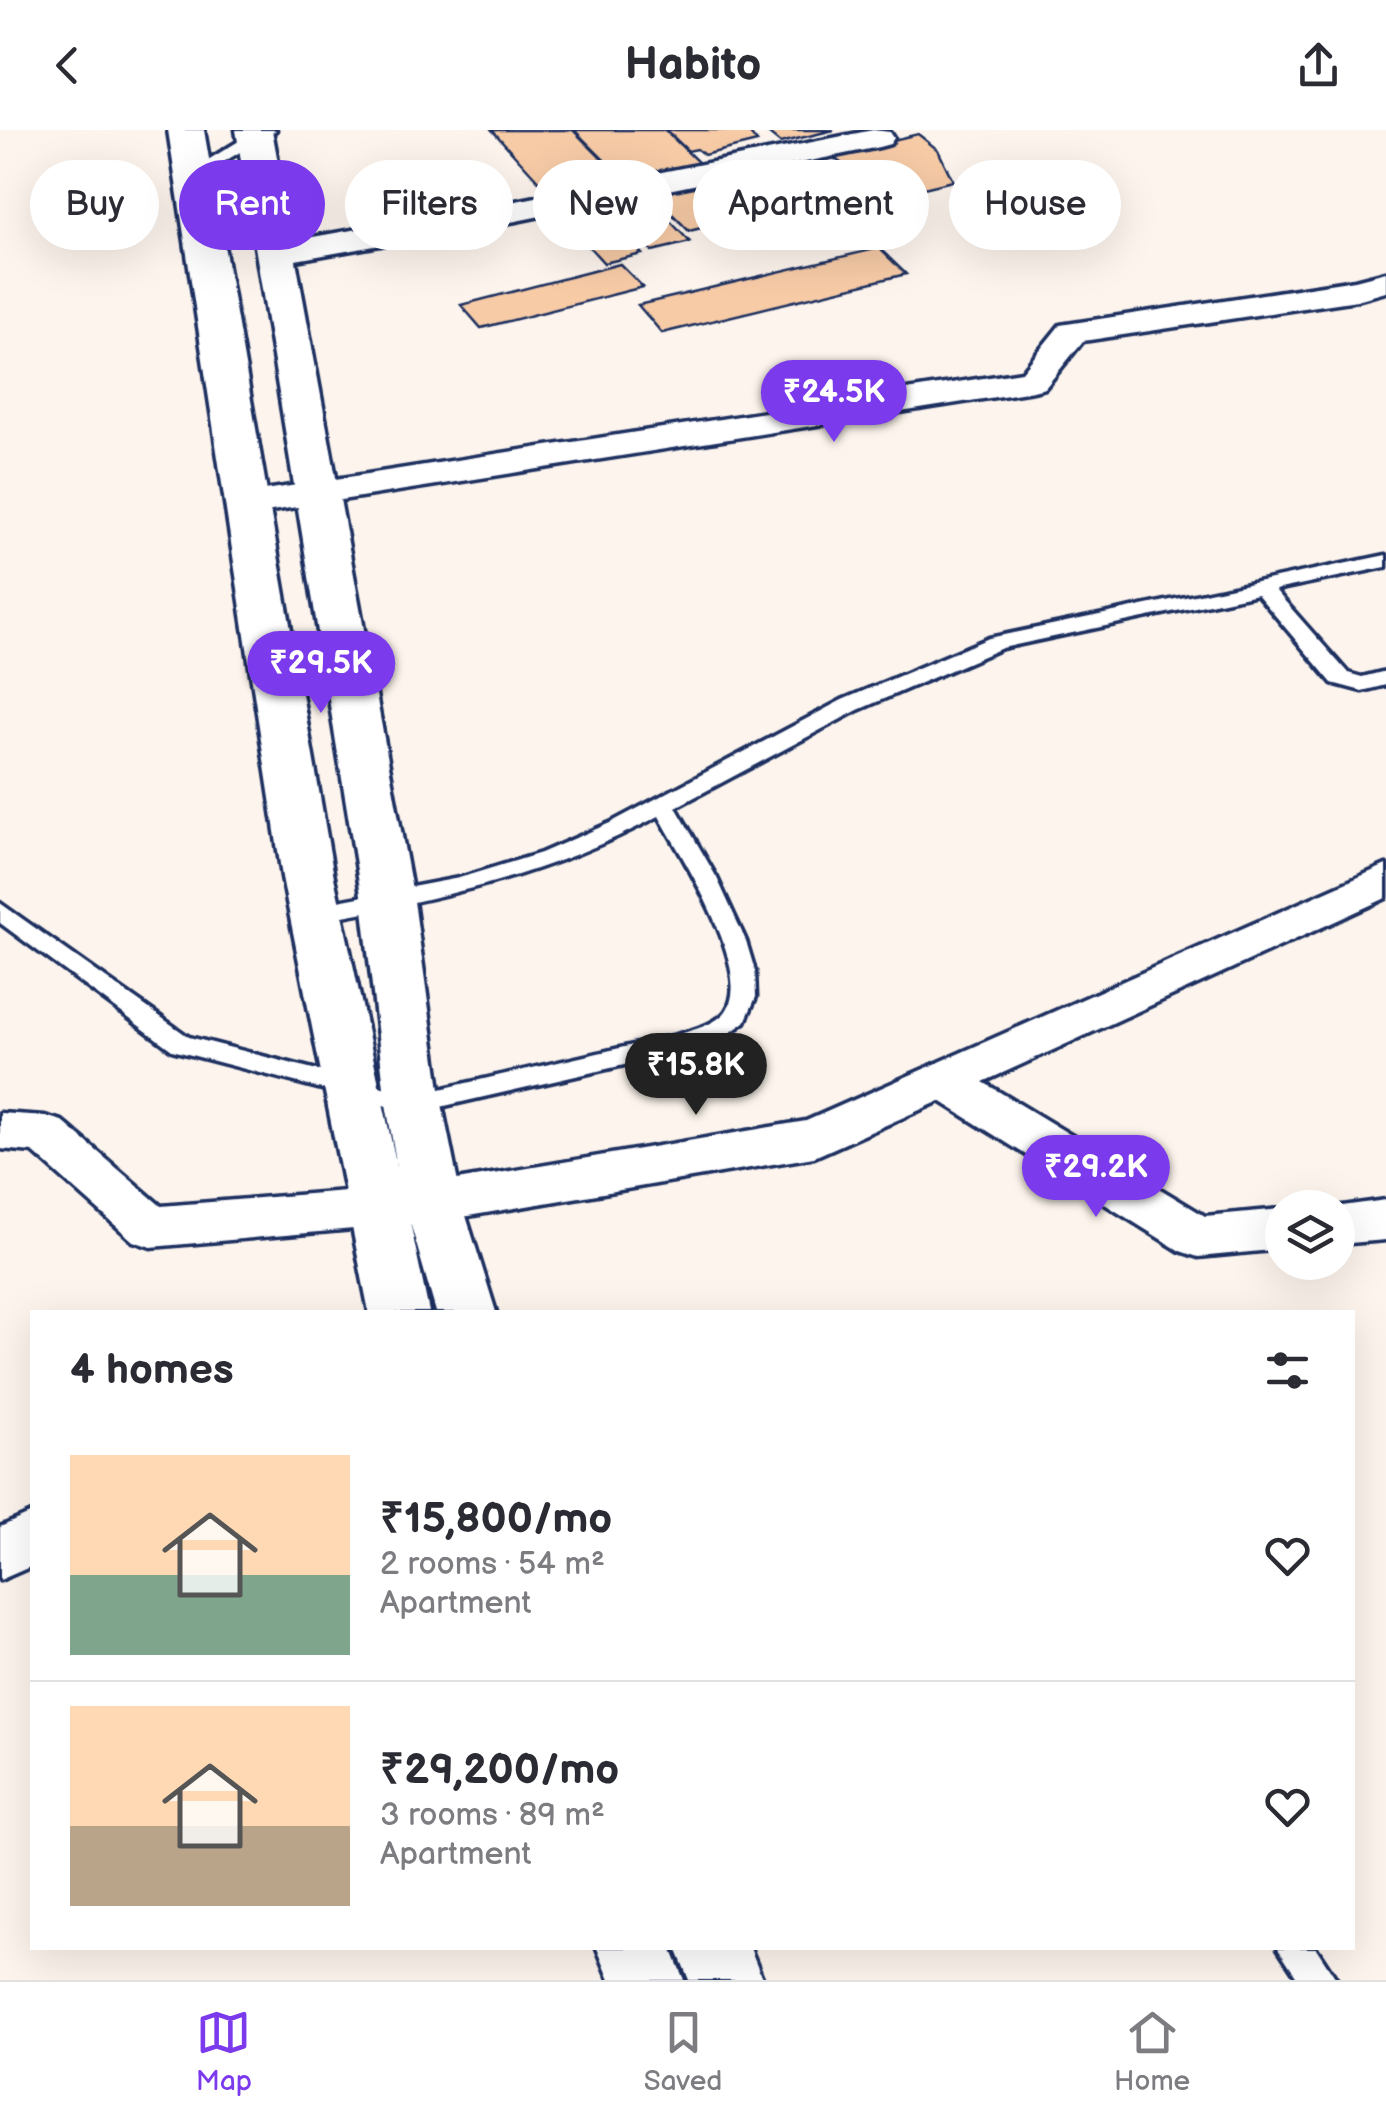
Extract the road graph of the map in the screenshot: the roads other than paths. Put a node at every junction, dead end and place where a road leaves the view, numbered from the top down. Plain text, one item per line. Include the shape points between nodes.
1 (260, 132) edge
2 (879, 138) dead end
3 (189, 152) edge
4 (273, 254) junction
5 (1383, 303) edge
6 (320, 493) junction
7 (246, 504) junction
8 (1386, 561) edge
9 (1263, 590) junction
10 (1386, 678) edge
11 (663, 804) junction
12 (1386, 880) edge
13 (388, 901) junction
14 (0, 911) edge
15 (318, 913) junction
16 (942, 1079) junction
17 (350, 1089) junction
18 (414, 1104) junction
19 (0, 1131) edge
20 (433, 1203) junction
21 (376, 1209) junction
22 (1386, 1220) edge
23 (1355, 1223) edge
24 (1265, 1231) edge
25 (398, 1310) edge
26 (465, 1310) edge
27 (30, 1539) edge
28 (0, 1554) edge
29 (635, 1950) edge
30 (714, 1950) edge
31 (1297, 1950) edge
32 (647, 1980) edge
33 (726, 1980) edge
34 (1320, 1980) edge

1 - 3 lane
1 - 4 street
2 - 4 street
3 - 7 street
4 - 6 street
5 - 6 street via 1357,290 1072,332 1033,381
6 - 7 street
6 - 13 street
7 - 15 street
8 - 9 lane
9 - 10 lane via 1340,678 1362,684
9 - 11 lane via 996,644 850,704
11 - 13 lane via 506,875
11 - 18 lane via 738,946 745,977 736,1016 681,1042
12 - 16 street
13 - 15 lane
13 - 18 street
14 - 17 lane via 181,1044
15 - 17 street
16 - 20 street via 814,1138
16 - 24 street via 1198,1237
17 - 18 lane
17 - 21 street
18 - 20 street
19 - 21 street via 45,1134 151,1226
20 - 21 street
20 - 26 street
21 - 25 street
22 - 23 street
27 - 28 street
29 - 32 street
30 - 33 street
31 - 34 lane

